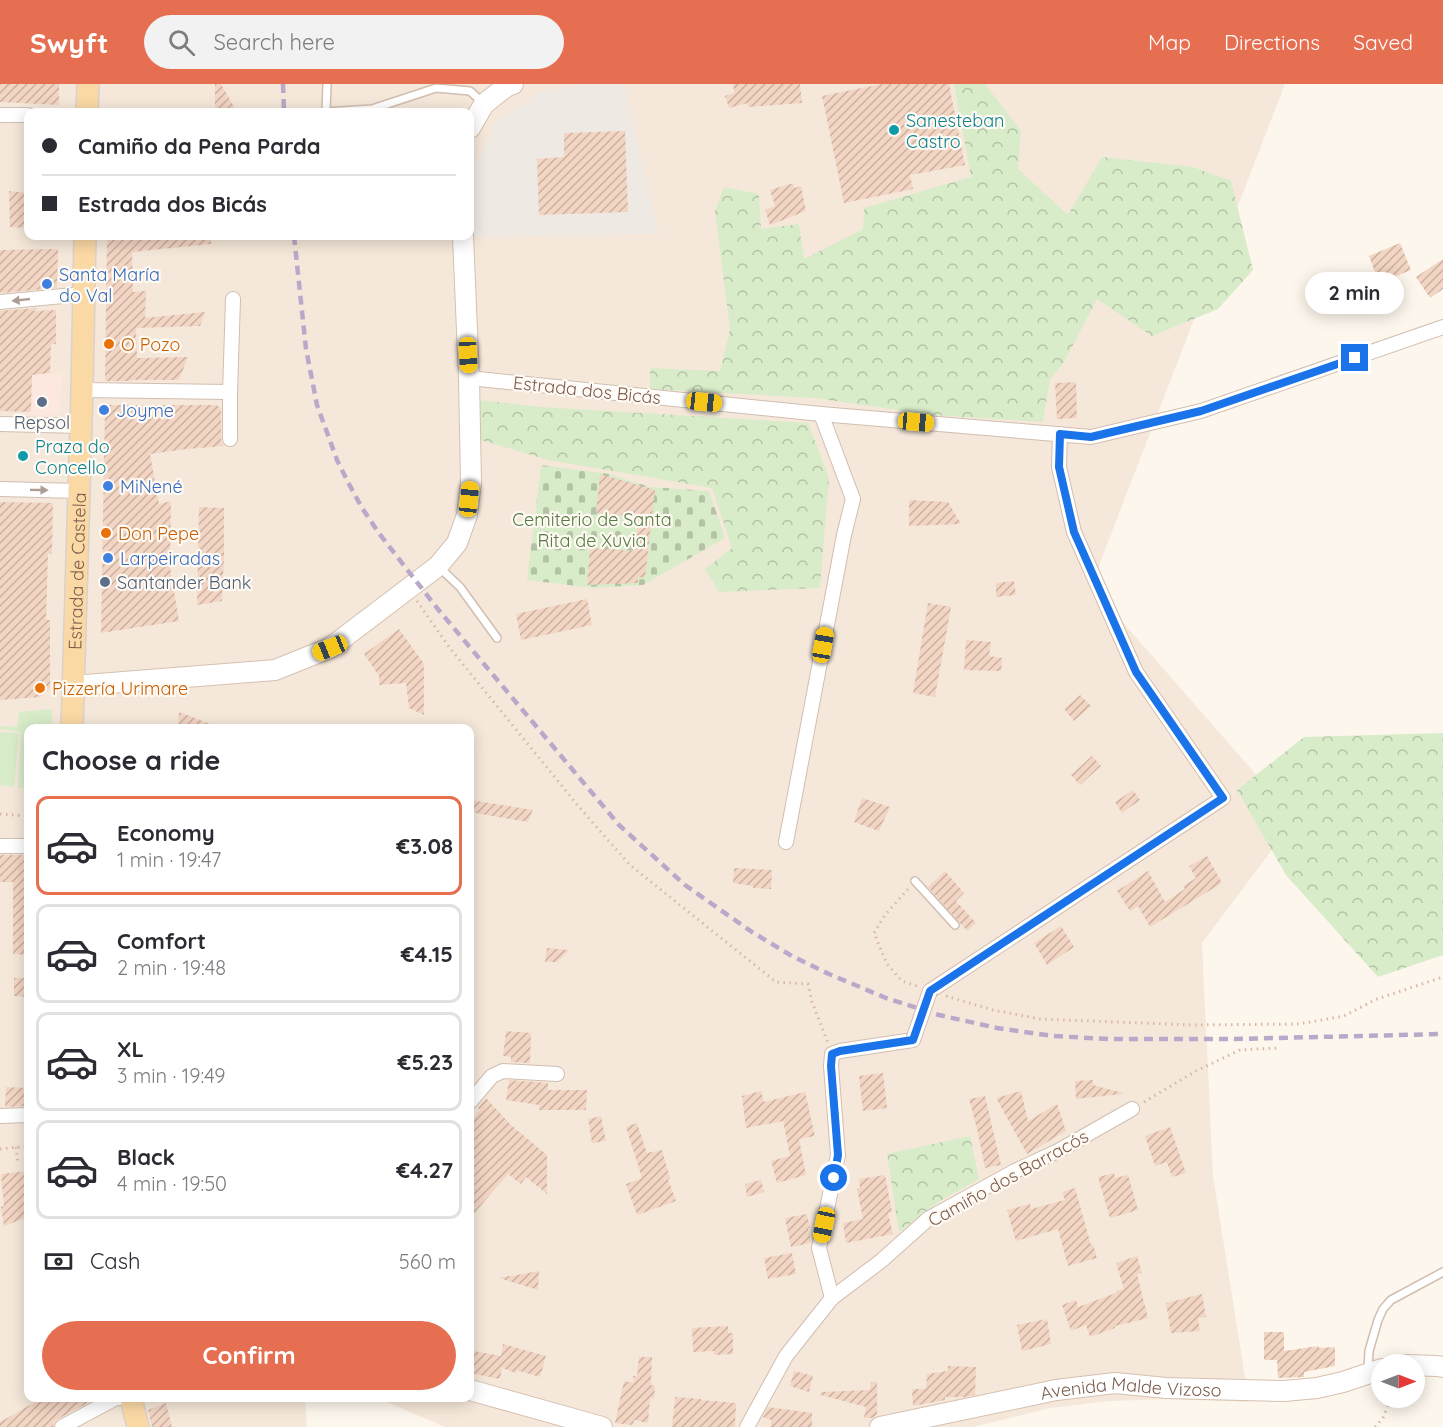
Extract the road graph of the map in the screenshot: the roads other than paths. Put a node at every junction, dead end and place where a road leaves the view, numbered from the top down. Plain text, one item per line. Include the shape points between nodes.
1 (88, 84) edge
2 (327, 84) edge
3 (513, 84) edge
4 (484, 104) junction
5 (87, 108) edge
6 (326, 108) edge
7 (375, 108) edge
8 (0, 115) edge
9 (24, 115) edge
10 (474, 121) edge
11 (85, 240) edge
12 (463, 240) edge
13 (84, 294) junction
14 (233, 299) dead end
15 (0, 302) edge
16 (1443, 327) edge
17 (469, 378) junction
18 (82, 390) junction
19 (230, 392) junction
20 (821, 414) junction
21 (0, 424) edge
22 (81, 426) junction
23 (1060, 434) junction
24 (230, 439) dead end
25 (0, 489) edge
26 (79, 491) junction
27 (438, 566) junction
28 (496, 638) dead end
29 (73, 686) junction
30 (72, 724) edge
31 (786, 842) dead end
32 (0, 846) edge
33 (24, 846) edge
34 (915, 881) road end
35 (956, 925) dead end
36 (557, 1074) dead end
37 (474, 1097) edge
38 (1132, 1109) road end
39 (24, 1115) edge
40 (0, 1116) edge
41 (1443, 1272) edge
42 (832, 1298) junction
43 (1371, 1358) edge
44 (1425, 1366) edge
45 (1443, 1367) edge
46 (1371, 1372) edge
47 (474, 1391) edge
48 (108, 1402) edge
49 (132, 1402) edge
50 (62, 1427) edge
51 (138, 1427) edge
52 (602, 1427) edge
53 (747, 1427) edge
54 (880, 1427) edge

1 - 5 main road
2 - 6 lane
3 - 4 street
4 - 7 lane via 471,91 436,88
4 - 10 street
8 - 9 street
11 - 13 main road, Estrada de Castela
12 - 17 street
13 -> 15 street
13 - 18 main road, Estrada de Castela
14 - 19 street
16 - 23 street, Estrada dos Bicás via 1201,411 1091,437
17 - 20 street, Estrada dos Bicás
17 - 27 street via 471,483 467,515 457,543
18 - 19 street
18 - 22 main road, Estrada de Castela
19 - 24 street
20 - 23 street, Estrada dos Bicás
20 - 31 street via 853,499
21 - 22 street
22 - 26 main road, Estrada de Castela
23 - 42 street, bridge via 1059,467 1074,532 1136,672 1223,798 930,991 913,1040 832,1054 838,1155 819,1248
25 -> 26 street
26 - 29 main road, Estrada de Castela
27 - 28 lane via 460,587
27 - 29 street via 330,648 275,670
29 - 30 main road, Estrada de Castela
32 - 33 street
34 - 35 lane
36 - 37 street via 503,1071 492,1076
38 - 42 street, Camiño dos Barracós via 928,1219
39 - 40 street
41 - 43 lane via 1391,1300 1383,1309 1369,1351
42 - 53 street, Camiño dos Barracós via 786,1356
44 - 45 street
46 - 54 street, Avenida Malde Vizoso via 1317,1388 1284,1391 1166,1389 1114,1383 1056,1390
47 - 52 street
48 - 50 street
49 - 51 main road

